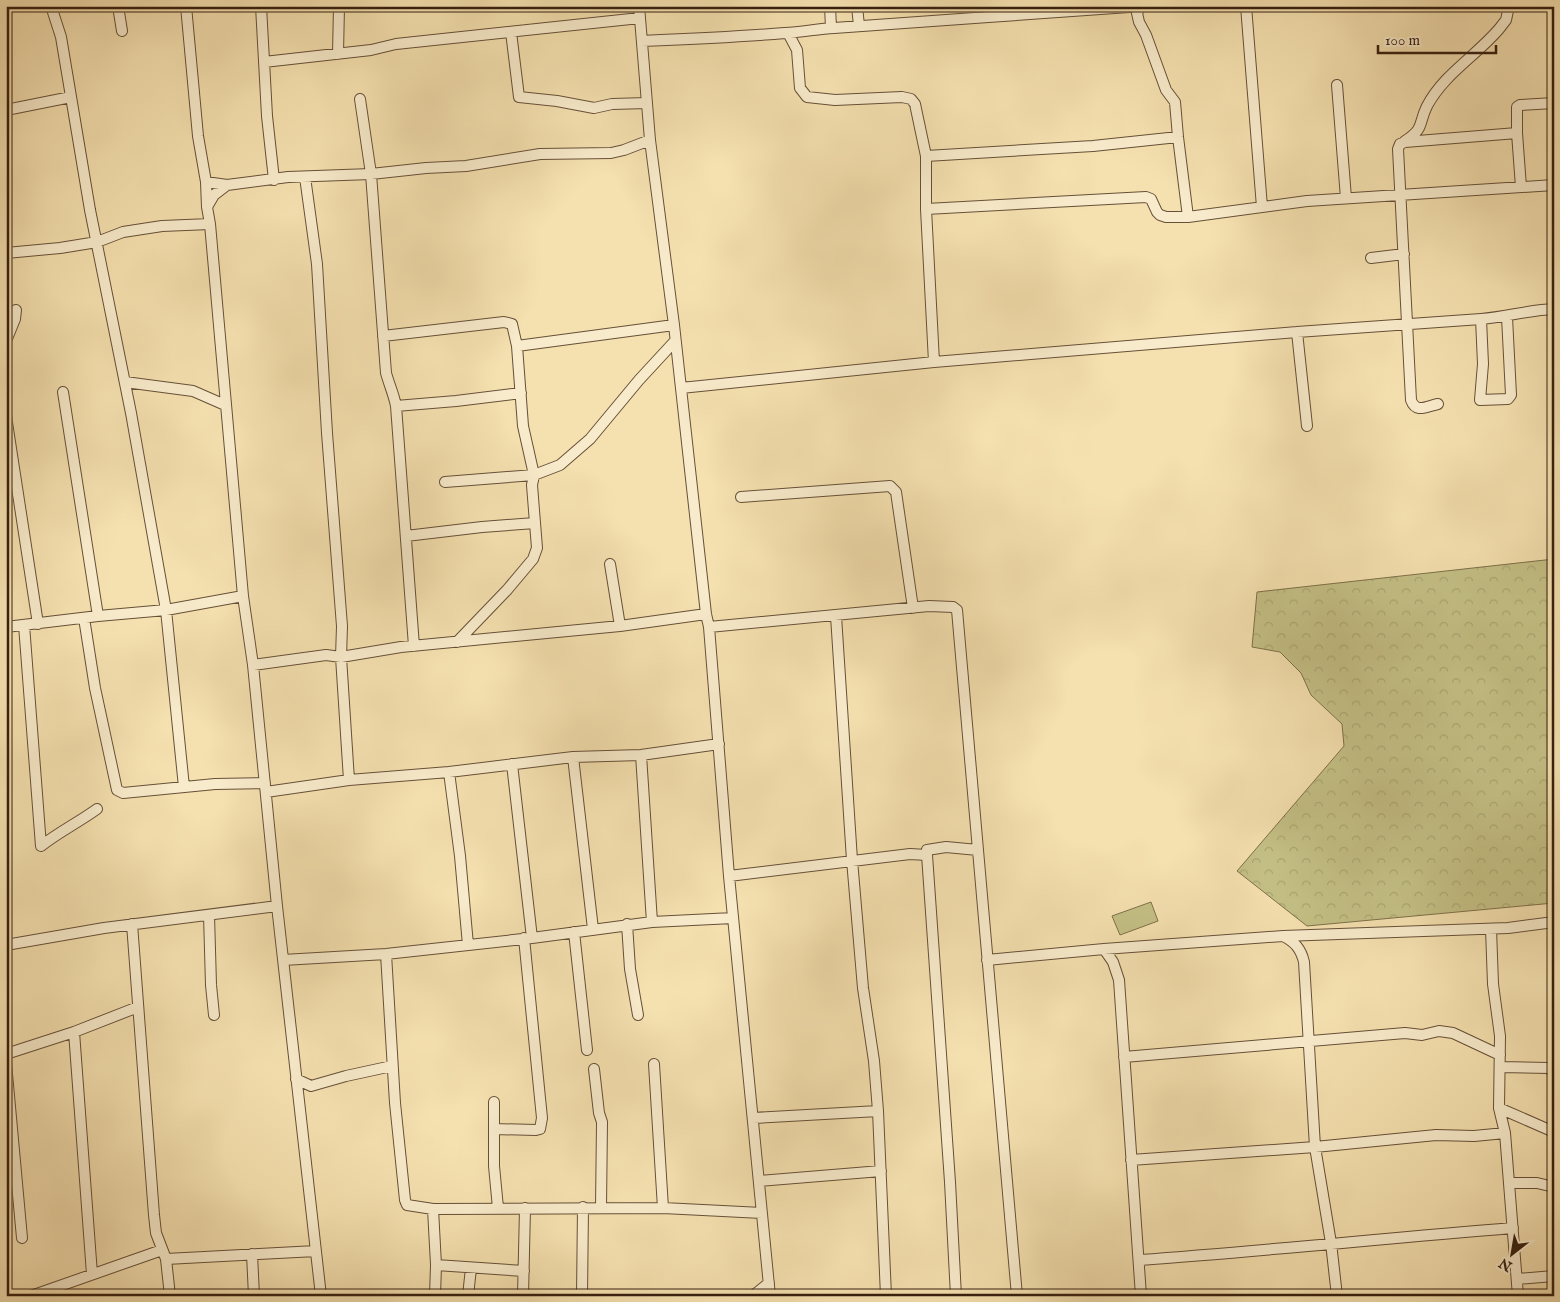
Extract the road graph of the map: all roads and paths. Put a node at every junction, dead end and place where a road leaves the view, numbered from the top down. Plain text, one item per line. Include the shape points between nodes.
1 (51, 6) edge
2 (118, 6) edge
3 (186, 6) edge
4 (261, 6) edge
5 (339, 6) edge
6 (639, 6) edge
7 (830, 6) edge
8 (857, 6) edge
9 (1142, 6) edge
10 (1246, 6) edge
11 (1509, 6) edge
12 (640, 18) junction
13 (859, 26) junction
14 (831, 28) junction
15 (122, 31) dead end
16 (511, 32) junction
17 (788, 33) junction
18 (642, 40) junction
19 (338, 54) junction
20 (264, 62) junction
21 (1337, 85) dead end
22 (71, 97) junction
23 (360, 99) dead end
24 (647, 103) junction
25 (1554, 103) edge
26 (6, 110) edge
27 (1517, 133) junction
28 (1178, 137) junction
29 (650, 140) junction
30 (1405, 142) junction
31 (926, 156) junction
32 (371, 174) junction
33 (305, 177) junction
34 (274, 180) junction
35 (206, 182) junction
36 (227, 185) junction
37 (1554, 185) edge
38 (1521, 187) junction
39 (1400, 195) junction
40 (1346, 198) junction
41 (207, 207) junction
42 (1262, 207) junction
43 (926, 209) junction
44 (1188, 217) junction
45 (210, 224) junction
46 (97, 242) junction
47 (6, 253) edge
48 (1404, 254) junction
49 (1371, 258) dead end
50 (1554, 309) edge
51 (16, 310) dead end
52 (1507, 316) junction
53 (1481, 319) junction
54 (1408, 324) junction
55 (674, 325) junction
56 (1297, 332) junction
57 (383, 336) junction
58 (6, 341) edge
59 (675, 342) junction
60 (517, 346) junction
61 (934, 362) junction
62 (125, 382) junction
63 (680, 388) junction
64 (62, 392) dead end
65 (521, 393) junction
66 (1438, 404) dead end
67 (225, 405) junction
68 (396, 406) junction
69 (6, 416) edge
70 (1307, 426) dead end
71 (534, 475) junction
72 (445, 482) dead end
73 (742, 497) dead end
74 (535, 523) junction
75 (406, 536) junction
76 (610, 564) dead end
77 (243, 596) junction
78 (913, 608) junction
79 (166, 610) junction
80 (706, 614) junction
81 (98, 616) junction
82 (836, 616) junction
83 (84, 618) junction
84 (38, 624) junction
85 (24, 625) junction
86 (620, 626) junction
87 (6, 627) edge
88 (709, 627) junction
89 (457, 642) junction
90 (414, 646) junction
91 (341, 657) junction
92 (253, 665) junction
93 (719, 744) junction
94 (642, 755) junction
95 (573, 757) junction
96 (512, 764) junction
97 (448, 772) junction
98 (349, 780) junction
99 (184, 787) junction
100 (266, 787) junction
101 (97, 808) dead end
102 (978, 850) junction
103 (927, 855) junction
104 (852, 860) junction
105 (729, 876) junction
106 (277, 906) junction
107 (209, 915) junction
108 (733, 918) junction
109 (652, 922) junction
110 (1554, 922) edge
111 (132, 924) junction
112 (626, 924) junction
113 (593, 929) junction
114 (1491, 929) junction
115 (574, 932) junction
116 (1283, 936) junction
117 (528, 938) junction
118 (468, 944) junction
119 (6, 945) edge
120 (1104, 949) junction
121 (386, 954) junction
122 (283, 960) junction
123 (987, 960) junction
124 (138, 1007) junction
125 (214, 1015) dead end
126 (638, 1015) dead end
127 (74, 1032) junction
128 (1310, 1040) junction
129 (587, 1050) dead end
130 (6, 1054) edge
131 (1500, 1055) junction
132 (1124, 1058) junction
133 (6, 1063) edge
134 (654, 1064) dead end
135 (392, 1066) junction
136 (1500, 1067) junction
137 (594, 1069) dead end
138 (1554, 1073) edge
139 (296, 1079) junction
140 (494, 1102) dead end
141 (1499, 1108) junction
142 (878, 1112) junction
143 (752, 1118) junction
144 (494, 1129) junction
145 (1554, 1132) edge
146 (1505, 1133) junction
147 (1316, 1147) junction
148 (1132, 1160) junction
149 (881, 1171) junction
150 (759, 1181) junction
151 (1510, 1183) junction
152 (1554, 1187) edge
153 (583, 1207) junction
154 (601, 1207) junction
155 (498, 1208) junction
156 (526, 1208) junction
157 (664, 1208) junction
158 (433, 1209) junction
159 (762, 1213) junction
160 (1513, 1228) junction
161 (22, 1238) dead end
162 (1331, 1243) junction
163 (316, 1251) junction
164 (164, 1254) junction
165 (252, 1254) junction
166 (1140, 1260) junction
167 (436, 1265) junction
168 (471, 1268) junction
169 (524, 1271) junction
170 (92, 1274) junction
171 (1554, 1276) edge
172 (1517, 1279) junction
173 (769, 1283) junction
174 (31, 1296) edge
175 (170, 1296) edge
176 (254, 1296) edge
177 (321, 1296) edge
178 (435, 1296) edge
179 (468, 1296) edge
180 (523, 1296) edge
181 (582, 1296) edge
182 (753, 1296) edge
183 (770, 1296) edge
184 (886, 1296) edge
185 (956, 1296) edge
186 (1017, 1296) edge
187 (1141, 1296) edge
188 (1336, 1296) edge
189 (1518, 1296) edge

1 - 22 street via 61,37
2 - 15 street
3 - 35 street via 198,136
4 - 20 street
5 - 19 street
6 - 12 street
7 - 14 street
8 - 13 street
9 - 13 street
9 - 28 street via 1137,12 1138,22 1166,90 1175,102
10 - 42 street
11 - 30 street via 1506,20 1442,84 1426,108 1421,127
12 - 16 street
12 - 18 street
13 - 14 street
14 - 17 street
16 - 19 street via 396,44
16 - 24 street via 519,97 594,108
17 - 18 street
17 - 31 street via 796,46 800,88 804,94 810,98 836,100 896,96 911,99 918,115
18 - 24 street
19 - 20 street
20 - 34 street
21 - 40 street
22 - 26 street
22 - 46 street
23 - 32 street
24 - 29 street
25 - 27 street via 1518,106
27 - 30 street
27 - 38 street
28 - 31 street via 1093,146
28 - 44 street
29 - 32 street via 611,153 540,154 466,166
29 - 55 street
30 - 39 street via 1398,149
31 - 43 street
32 - 33 street
32 - 57 street
33 - 34 street
33 - 91 street via 317,264 342,626
34 - 36 street
35 - 36 street
35 - 41 street
36 - 41 street via 214,195
37 - 38 street
38 - 39 street
39 - 40 street
39 - 48 street
40 - 42 street
41 - 45 street
42 - 44 street
43 - 44 street via 1146,197 1151,199 1160,215
43 - 61 street
45 - 46 street via 123,232
45 - 67 street
46 - 47 street
46 - 62 street
48 - 49 street
48 - 54 street
50 - 52 street
51 - 58 street
52 - 53 street
52 - 53 street via 1511,395 1508,399 1480,400 1483,364
53 - 54 street
54 - 56 street
54 - 66 street via 1412,404 1418,408
55 - 59 street
55 - 60 street
56 - 61 street
56 - 70 street
57 - 60 street via 508,322 514,326
57 - 68 street via 386,373
59 - 63 street
59 - 71 street via 572,456
60 - 65 street
61 - 63 street
62 - 67 street via 192,391
62 - 79 street
63 - 80 street
64 - 81 street
65 - 68 street
65 - 71 street
67 - 77 street
68 - 75 street
69 - 84 street
71 - 72 street
71 - 74 street
73 - 78 street via 890,486 896,492
74 - 75 street
74 - 89 street via 537,548 533,559
75 - 90 street
76 - 86 street
77 - 79 street
77 - 92 street
78 - 82 street
78 - 102 street via 953,607 958,612
79 - 81 street
79 - 99 street
80 - 86 street
80 - 88 street
81 - 83 street
82 - 88 street
82 - 104 street
83 - 84 street
83 - 99 street via 116,789 123,793
84 - 85 street
85 - 87 street
85 - 101 street via 41,846
86 - 89 street
88 - 93 street
89 - 90 street
90 - 91 street
91 - 92 street via 326,655
91 - 98 street
92 - 100 street
93 - 94 street
93 - 105 street
94 - 95 street
94 - 109 street
95 - 96 street
95 - 113 street
96 - 97 street
96 - 117 street
97 - 98 street
97 - 118 street
98 - 100 street
99 - 100 street via 215,784
100 - 106 street
102 - 103 street via 936,848 927,850
102 - 123 street
103 - 104 street
103 - 185 street
104 - 105 street
104 - 142 street
105 - 108 street
106 - 107 street
106 - 122 street
107 - 111 street
107 - 125 street
108 - 109 street
108 - 143 street
109 - 112 street
110 - 114 street
111 - 119 street
111 - 124 street
112 - 113 street
112 - 126 street
113 - 115 street
114 - 116 street
114 - 131 street
115 - 117 street
115 - 129 street
116 - 120 street
116 - 128 street via 1302,952
117 - 118 street
117 - 144 street via 541,1125 536,1130
118 - 121 street
120 - 123 street
120 - 132 street via 1118,980
121 - 122 street
121 - 135 street
122 - 139 street
123 - 186 street
124 - 127 street
124 - 164 street via 154,1215 156,1233
127 - 130 street
127 - 170 street
128 - 131 street via 1444,1032
128 - 132 street
128 - 147 street
131 - 136 street
132 - 148 street
133 - 161 street
134 - 157 street
135 - 139 street via 311,1086
135 - 158 street via 405,1204
136 - 138 street via 1549,1068
136 - 141 street
137 - 154 street via 602,1122
139 - 163 street
140 - 144 street
141 - 145 street
141 - 146 street
142 - 143 street
142 - 149 street
143 - 150 street
144 - 155 street
146 - 147 street via 1436,1135
146 - 151 street
147 - 148 street
147 - 162 street
148 - 166 street
149 - 150 street
149 - 184 street
150 - 159 street
151 - 152 street
151 - 160 street
153 - 154 street
153 - 156 street
153 - 181 street
154 - 157 street
155 - 156 street
155 - 158 street
156 - 169 street
157 - 159 street
158 - 167 street
159 - 173 street
160 - 162 street
160 - 172 street
162 - 166 street
162 - 188 street
163 - 165 street
163 - 177 street
164 - 165 street
164 - 170 street
164 - 175 street
165 - 176 street
166 - 187 street
167 - 168 street
167 - 178 street
168 - 169 street
168 - 179 street
169 - 180 street
170 - 174 street
171 - 172 street
172 - 189 street
173 - 182 street
173 - 183 street

